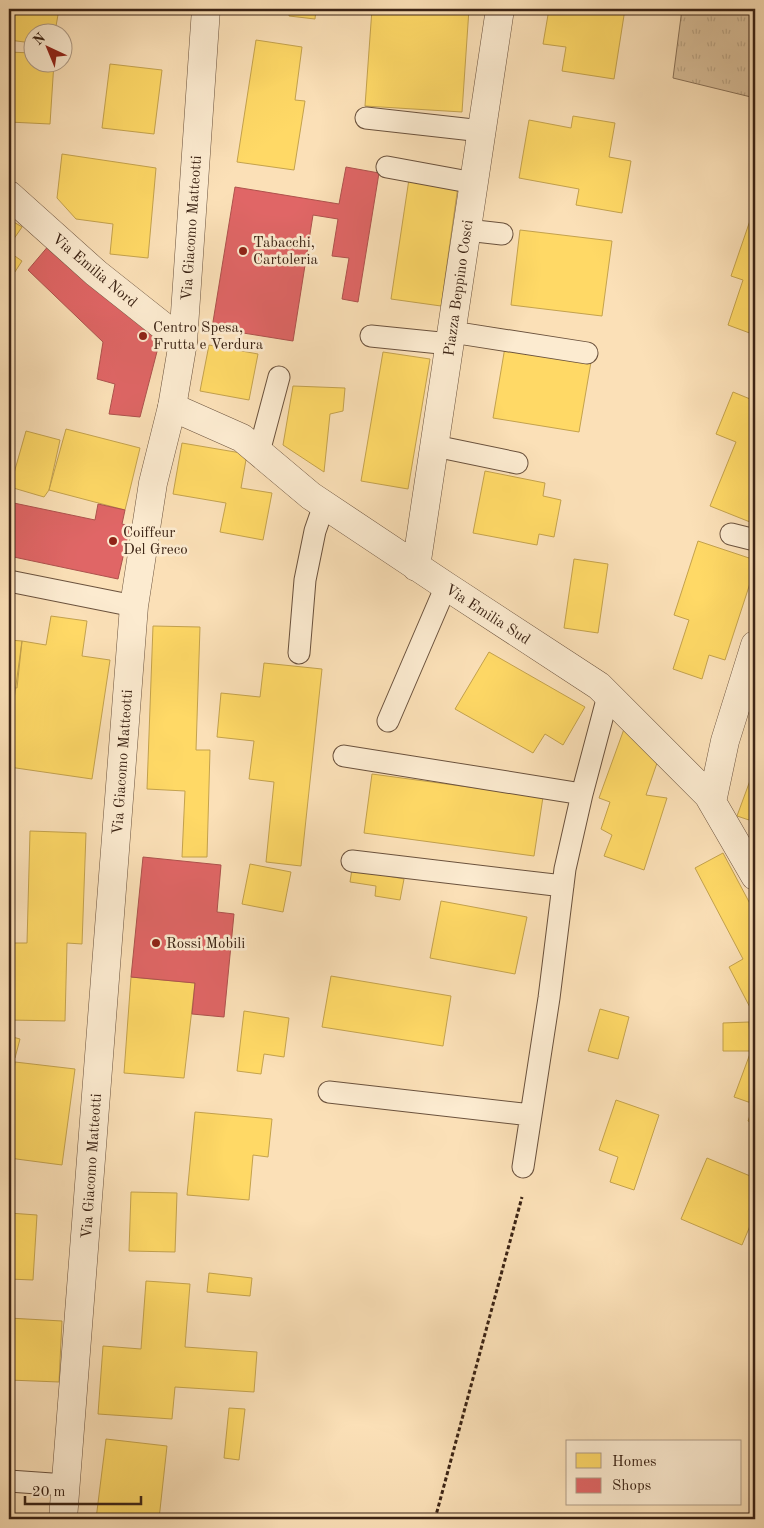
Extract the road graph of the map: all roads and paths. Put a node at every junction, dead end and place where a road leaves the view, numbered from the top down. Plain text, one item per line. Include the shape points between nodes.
1 (206, 9) edge
2 (500, 9) edge
3 (366, 118) dead end
4 (482, 131) junction
5 (387, 167) dead end
6 (474, 183) junction
7 (9, 195) edge
8 (467, 230) junction
9 (502, 234) dead end
10 (371, 336) dead end
11 (451, 338) junction
12 (184, 342) junction
13 (587, 352) dead end
14 (279, 377) dead end
15 (172, 407) junction
16 (435, 446) junction
17 (259, 452) junction
18 (517, 463) dead end
19 (324, 505) junction
20 (731, 534) dead end
21 (755, 540) edge
22 (416, 567) junction
23 (9, 581) edge
24 (446, 586) junction
25 (134, 606) junction
26 (755, 645) edge
27 (299, 653) dead end
28 (608, 696) junction
29 (388, 721) dead end
30 (344, 756) dead end
31 (582, 794) junction
32 (712, 802) junction
33 (352, 861) dead end
34 (755, 876) edge
35 (563, 886) junction
36 (329, 1092) dead end
37 (531, 1115) junction
38 (523, 1167) joint
39 (9, 1481) edge
40 (66, 1485) junction
41 (63, 1519) edge
42 (435, 1519) edge

1 - 12 street, Via Giacomo Matteotti
2 - 4 street, Piazza Beppino Cosci
3 - 4 lane
4 - 6 street, Piazza Beppino Cosci
5 - 6 lane
6 - 8 street, Piazza Beppino Cosci
7 - 12 street, Via Emilia Nord via 96,273
8 - 9 lane
8 - 11 street, Piazza Beppino Cosci
10 - 11 lane
11 - 13 lane
11 - 16 street, Piazza Beppino Cosci
12 - 15 street, Via Giacomo Matteotti
14 - 17 lane
15 - 17 street, Via Emilia Sud via 242,438
15 - 25 street, Via Giacomo Matteotti via 153,483
16 - 18 lane
16 - 22 street, Piazza Beppino Cosci
17 - 19 street, Via Emilia Sud
19 - 22 street, Via Emilia Sud
19 - 27 lane via 305,580
20 - 21 lane
22 - 24 street, Via Emilia Sud
23 - 25 lane
24 - 28 street, Via Emilia Sud via 599,686
24 - 29 lane
25 - 40 street, Via Giacomo Matteotti
26 - 32 street via 725,740
28 - 31 lane
28 - 32 street, Via Emilia Sud
30 - 31 lane
31 - 35 lane
32 - 34 street, Via Emilia Sud
33 - 35 lane
35 - 37 lane
36 - 37 lane
37 - 38 lane
38 - 42 path via 523,1193
39 - 40 lane
40 - 41 street, Via Giacomo Matteotti

